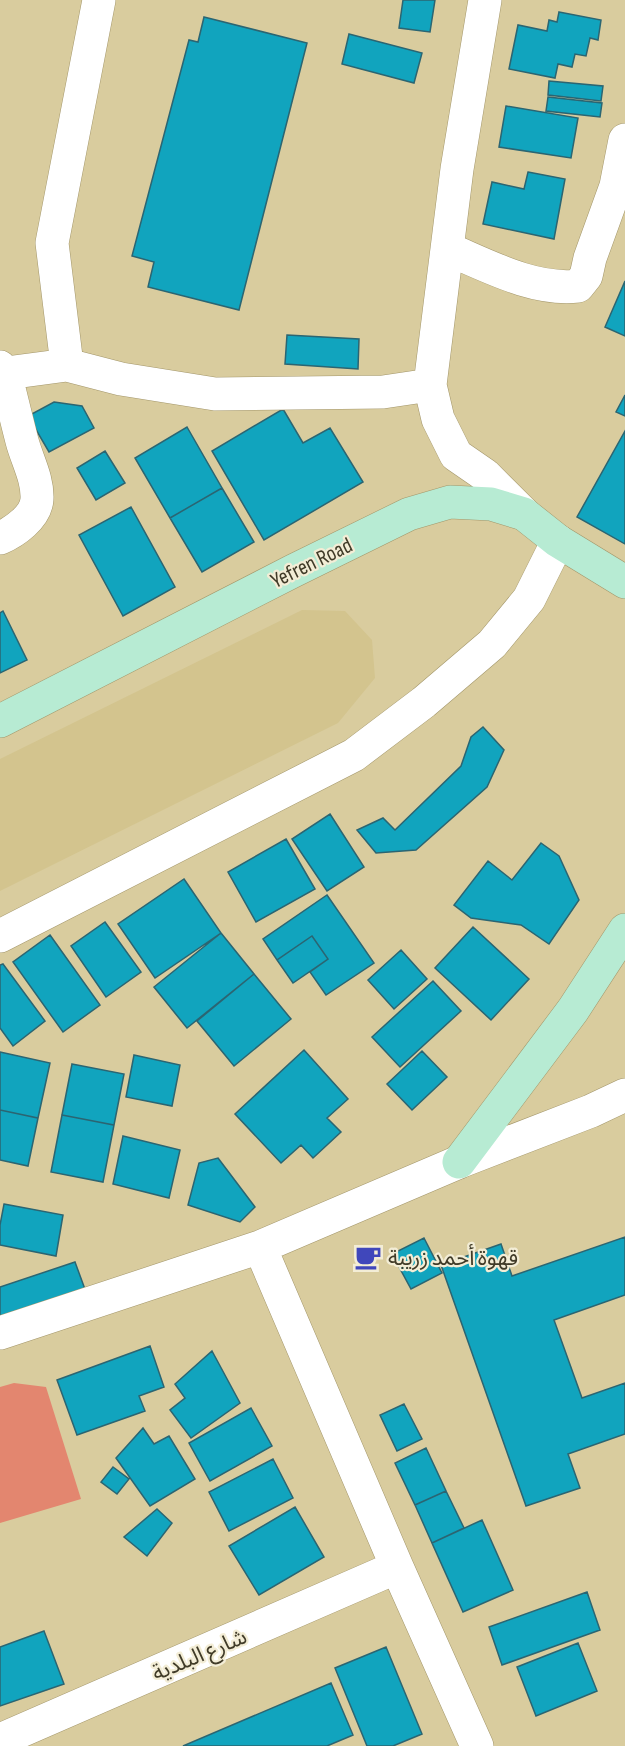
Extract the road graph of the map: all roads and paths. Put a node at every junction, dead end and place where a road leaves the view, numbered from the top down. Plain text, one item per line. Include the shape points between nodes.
1 (99, 0) edge
2 (485, 0) edge
3 (625, 140) edge
4 (448, 249) junction
5 (67, 365) junction
6 (2, 371) edge
7 (430, 385) junction
8 (524, 514) junction
9 (0, 538) edge
10 (558, 541) junction
11 (625, 582) edge
12 (0, 721) edge
13 (625, 930) edge
14 (0, 936) edge
15 (625, 1095) edge
16 (591, 1111) junction
17 (625, 1114) edge
18 (459, 1162) junction
19 (260, 1247) junction
20 (0, 1333) edge
21 (397, 1568) junction
22 (0, 1740) edge
23 (477, 1746) edge

1 - 5 street via 52,243
2 - 4 street
3 - 4 street via 616,186 579,286 548,285 504,273
4 - 7 street
5 - 6 street
5 - 7 street via 122,379 215,394 383,393
6 - 9 street via 32,470 37,501 30,515 13,532
7 - 8 street via 438,418 456,455 485,475
8 - 10 main road, Yefren Road
8 - 12 main road, Yefren Road via 491,504 450,502 409,514
10 - 11 main road, Yefren Road
10 - 14 street via 529,599 492,644 354,755
13 - 18 main road via 573,1010
15 - 16 street
16 - 17 street
16 - 18 street
18 - 19 street
19 - 20 street
19 - 21 street
21 - 22 street, شارع البلدية
21 - 23 street

